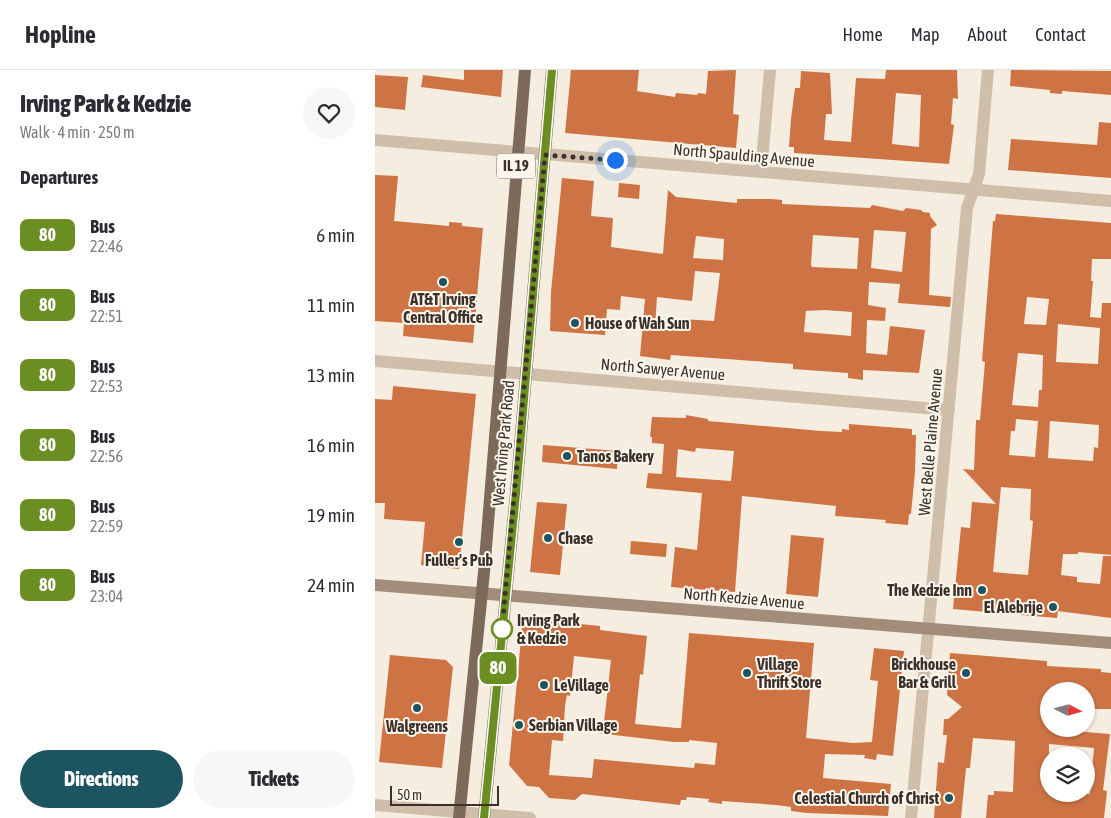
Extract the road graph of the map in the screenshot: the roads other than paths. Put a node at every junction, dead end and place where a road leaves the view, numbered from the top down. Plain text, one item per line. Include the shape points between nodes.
1 (525, 70) edge
2 (552, 70) edge
3 (770, 70) edge
4 (988, 70) edge
5 (375, 140) edge
6 (518, 152) junction
7 (545, 155) junction
8 (761, 172) junction
9 (973, 190) junction
10 (1111, 201) edge
11 (375, 361) edge
12 (501, 372) junction
13 (526, 374) junction
14 (949, 410) junction
15 (375, 585) edge
16 (482, 593) junction
17 (506, 595) junction
18 (929, 629) junction
19 (1111, 643) edge
20 (375, 805) edge
21 (459, 815) edge
22 (484, 816) edge
23 (530, 818) edge
24 (911, 818) edge

1 - 6 main road, West Irving Park Road / IL 19
2 - 7 main road, West Irving Park Road / IL 19
3 - 8 street
4 - 9 street, West Belle Plaine Avenue via 979,174
5 - 6 street, North Spaulding Avenue
6 - 7 street, North Spaulding Avenue
6 - 12 main road, West Irving Park Road / IL 19
7 - 8 street, North Spaulding Avenue
7 - 13 main road, West Irving Park Road / IL 19
8 - 9 street, North Spaulding Avenue
9 - 10 street, North Spaulding Avenue
9 - 14 street, West Belle Plaine Avenue via 967,208
11 - 12 street, North Sawyer Avenue
12 - 13 street, North Sawyer Avenue
12 - 16 main road, West Irving Park Road / IL 19
13 - 14 street, North Sawyer Avenue
13 - 17 main road, West Irving Park Road / IL 19
14 - 18 street, West Belle Plaine Avenue
15 - 16 main road, North Kedzie Avenue
16 - 17 main road, North Kedzie Avenue
16 - 21 main road, West Irving Park Road / IL 19
17 - 18 main road, North Kedzie Avenue
17 - 22 main road, West Irving Park Road / IL 19
18 - 19 main road, North Kedzie Avenue
18 - 24 street, West Belle Plaine Avenue
20 - 21 street
21 - 22 street
22 - 23 street

